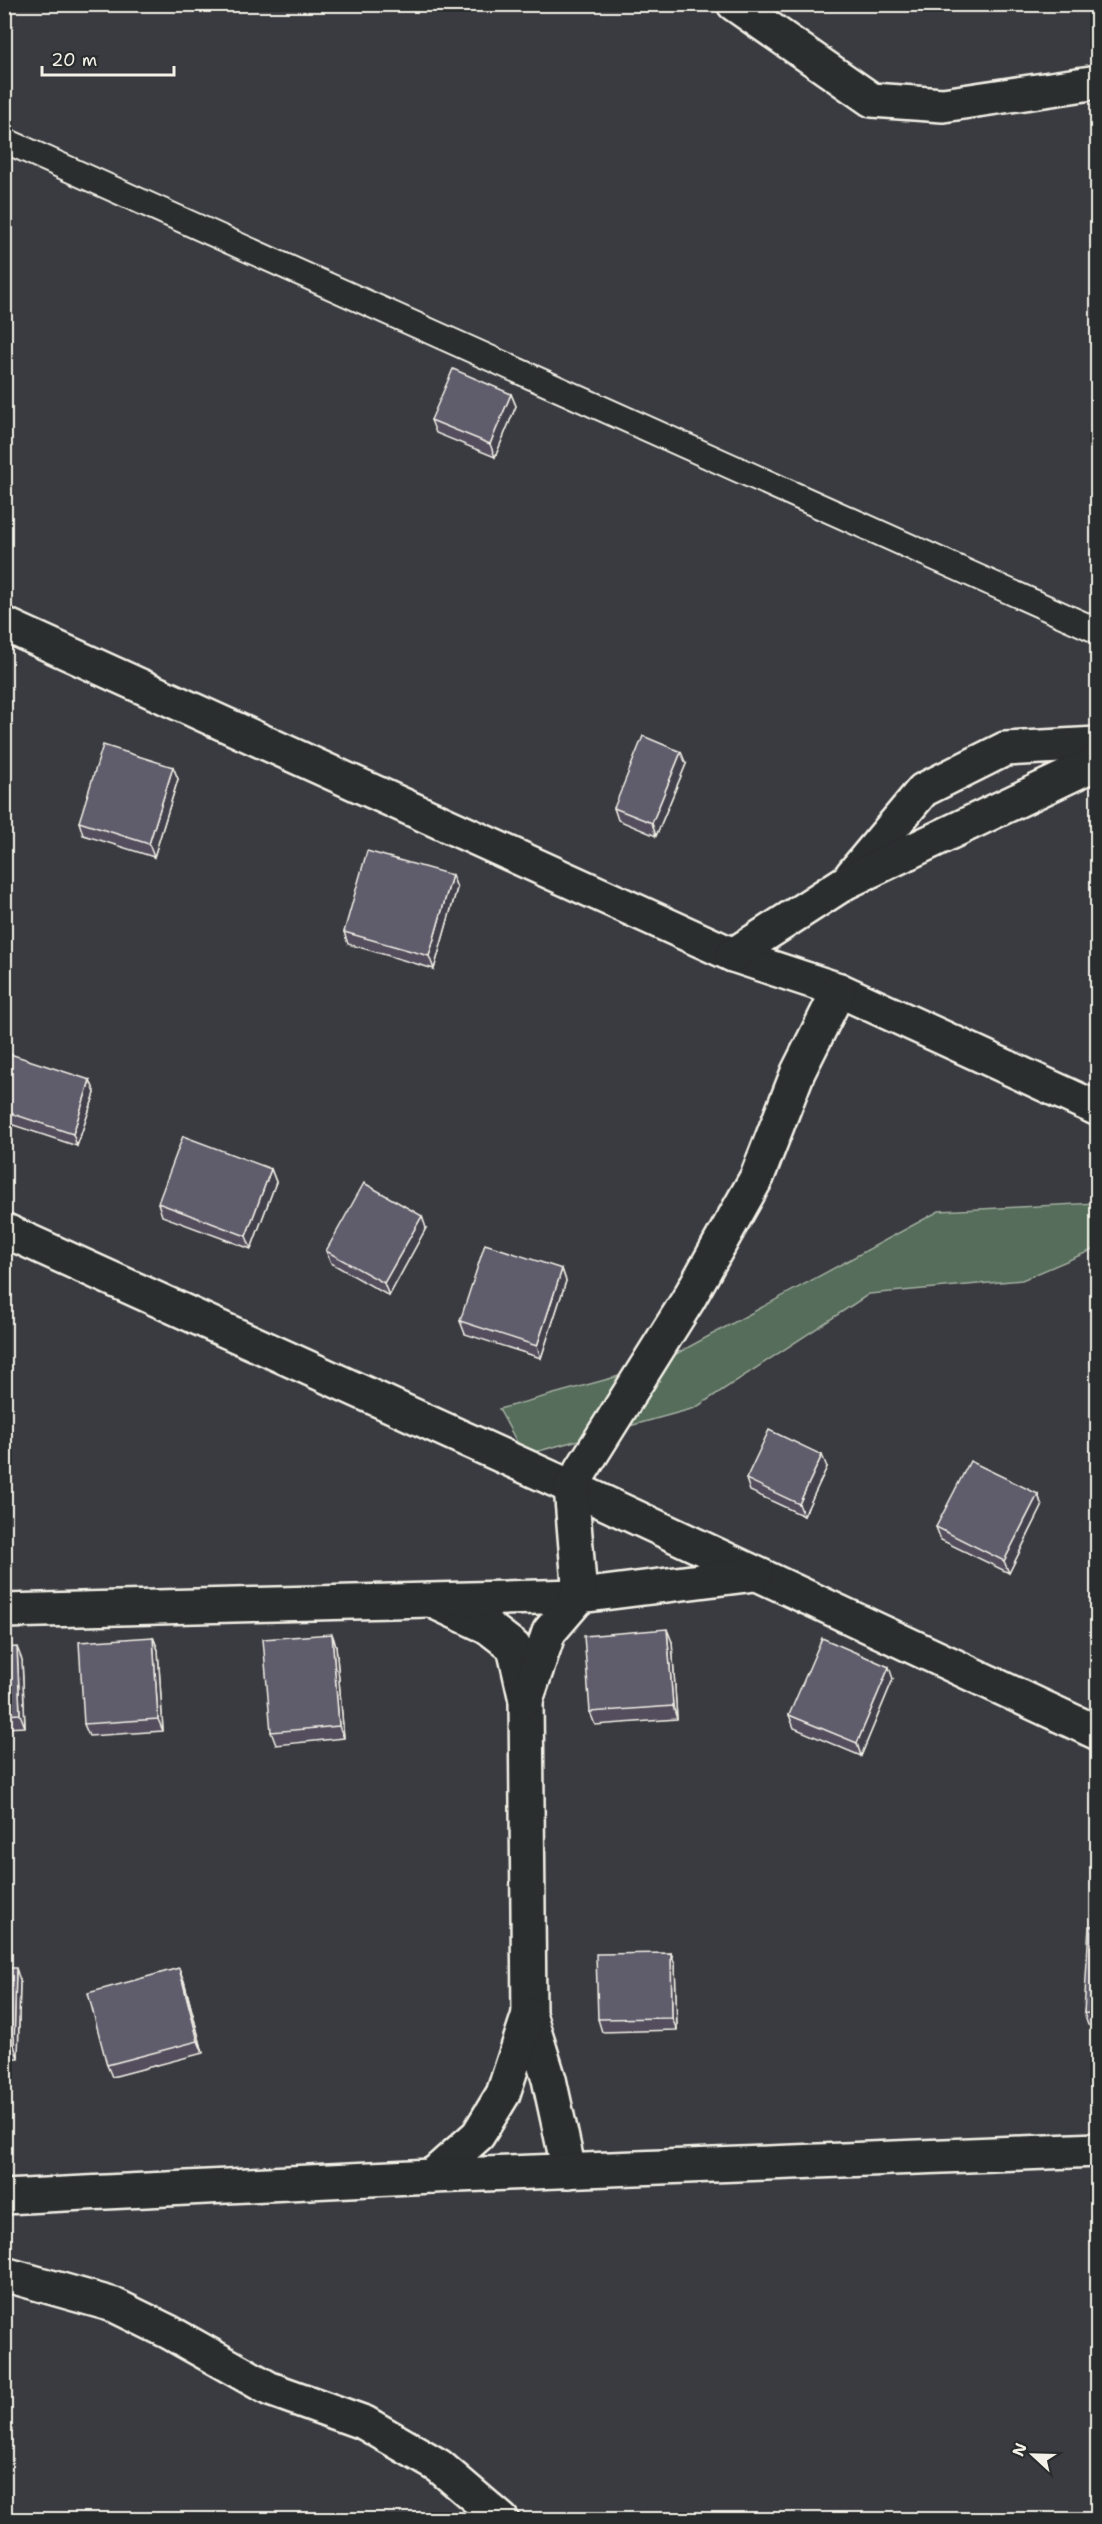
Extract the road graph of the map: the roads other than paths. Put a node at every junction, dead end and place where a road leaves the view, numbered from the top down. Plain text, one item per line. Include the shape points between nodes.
1 (734, 4) edge
2 (1098, 82) edge
3 (4, 140) edge
4 (4, 624) edge
5 (1098, 631) edge
6 (1098, 744) edge
7 (1098, 762) edge
8 (846, 882) junction
9 (733, 955) junction
10 (838, 990) junction
11 (1098, 1109) edge
12 (4, 1230) edge
13 (571, 1487) junction
14 (755, 1574) junction
15 (580, 1596) junction
16 (431, 1600) junction
17 (4, 1611) edge
18 (526, 1700) junction
19 (1098, 1733) edge
20 (529, 2014) junction
21 (1098, 2150) edge
22 (569, 2171) junction
23 (432, 2176) junction
24 (4, 2197) edge
25 (4, 2274) edge
26 (502, 2520) edge

1 - 2 street via 872,100 943,105
3 - 5 lane
4 - 9 street
6 - 8 street via 1005,749 923,790
7 - 8 street
8 - 9 street
9 - 10 street
10 - 11 street
10 - 13 street via 798,1072 758,1177 688,1300
12 - 13 street
13 - 14 street
13 - 15 street
14 - 15 street
14 - 19 street
15 - 16 street
15 - 18 street via 549,1632
16 - 17 street
16 - 18 street via 488,1627 514,1647
18 - 20 street
20 - 22 street via 549,2079
20 - 23 street via 503,2094 478,2135
21 - 22 street
22 - 23 street
23 - 24 street
25 - 26 street via 114,2305 270,2389 365,2423 439,2466

